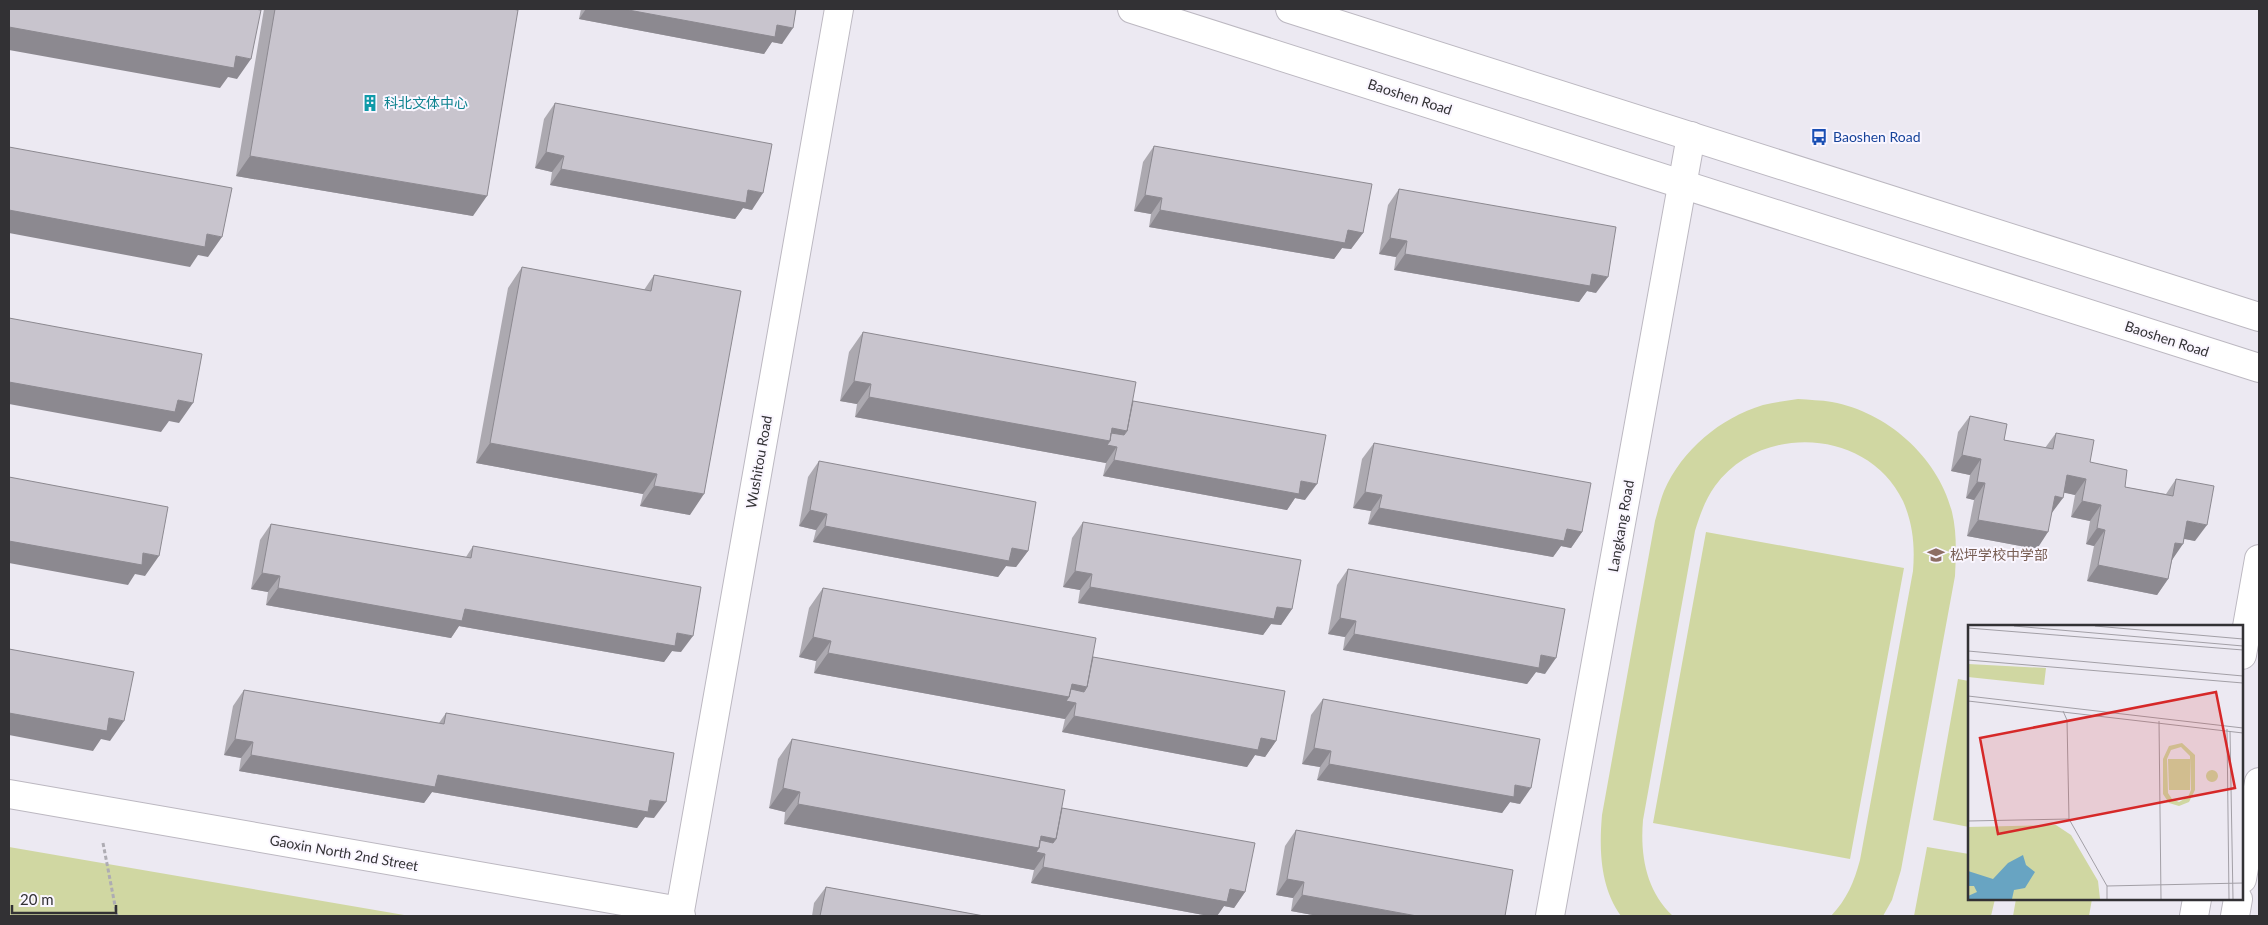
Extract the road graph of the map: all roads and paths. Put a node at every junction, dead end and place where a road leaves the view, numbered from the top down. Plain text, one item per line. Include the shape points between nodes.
1 (839, 9) edge
2 (1132, 9) edge
3 (1290, 9) edge
4 (1691, 136) junction
5 (1683, 184) junction
6 (2259, 317) edge
7 (2259, 368) edge
8 (2259, 559) edge
9 (2243, 649) edge
10 (2259, 782) edge
11 (9, 794) edge
12 (96, 809) junction
13 (2243, 872) edge
14 (2197, 900) edge
15 (2238, 900) edge
16 (680, 914) edge
17 (117, 916) edge
18 (1550, 916) edge
19 (2194, 916) edge
20 (2235, 916) edge

1 - 16 street, Wushitou Road
2 - 5 street, Baoshen Road
3 - 4 street
4 - 5 street, Langkang Road
4 - 6 street
5 - 7 street, Baoshen Road
5 - 18 street, Langkang Road
8 - 9 street
10 - 13 street
11 - 12 street, Gaoxin North 2nd Street
12 - 16 street, Gaoxin North 2nd Street
12 - 17 path
14 - 19 street
15 - 20 street

